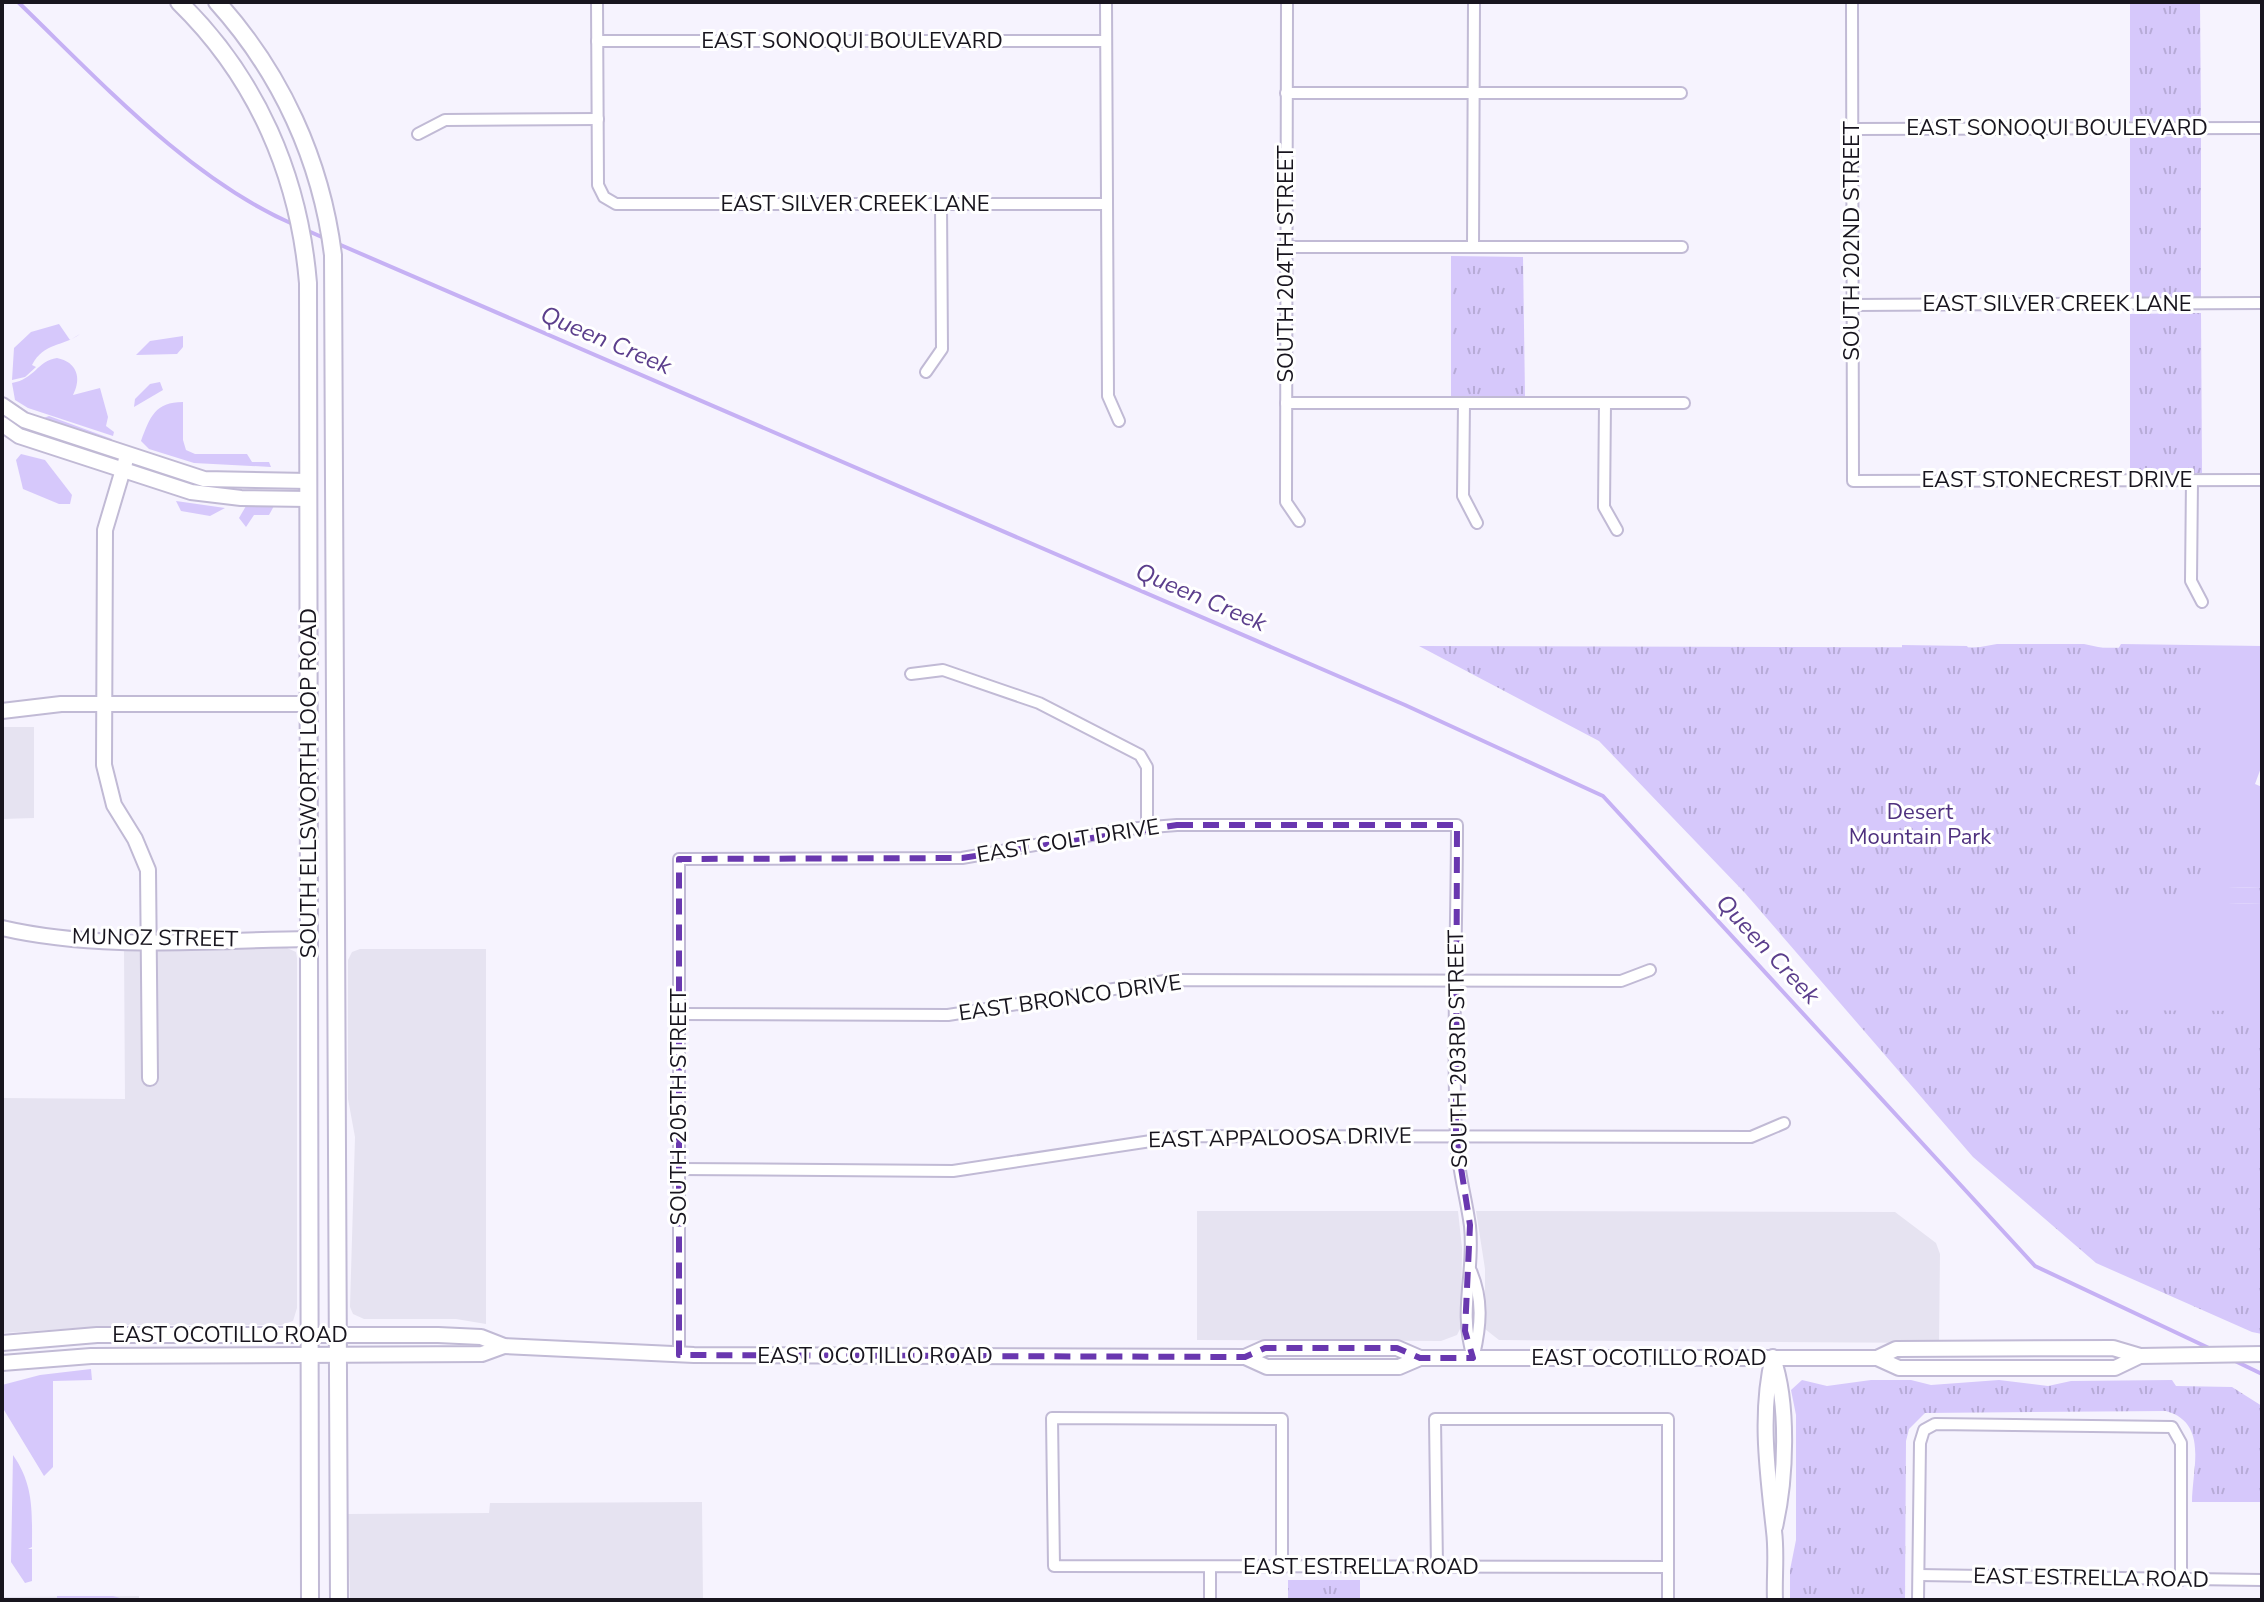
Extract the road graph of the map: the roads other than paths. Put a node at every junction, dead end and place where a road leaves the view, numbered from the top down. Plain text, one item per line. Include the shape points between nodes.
1 (179, 2) edge
2 (217, 2) edge
3 (597, 2) edge
4 (1106, 2) edge
5 (1287, 2) edge
6 (1474, 2) edge
7 (1852, 2) edge
8 (597, 41) junction
9 (1106, 41) junction
10 (1286, 93) junction
11 (1474, 93) junction
12 (1681, 93) dead end
13 (598, 119) junction
14 (2262, 128) edge
15 (1852, 129) junction
16 (418, 134) dead end
17 (941, 204) junction
18 (1107, 204) junction
19 (1286, 247) junction
20 (1473, 247) junction
21 (1682, 247) dead end
22 (2262, 303) edge
23 (1852, 305) junction
24 (926, 372) dead end
25 (1286, 403) junction
26 (1464, 403) junction
27 (1605, 403) junction
28 (1684, 403) dead end
29 (2, 405) edge
30 (1119, 421) dead end
31 (2, 424) edge
32 (124, 463) junction
33 (2192, 480) junction
34 (2262, 480) edge
35 (309, 481) junction
36 (1853, 481) joint
37 (309, 499) junction
38 (1299, 521) dead end
39 (1477, 523) dead end
40 (1617, 530) dead end
41 (2202, 602) dead end
42 (911, 674) dead end
43 (337, 701) junction
44 (102, 703) junction
45 (309, 704) junction
46 (2, 711) edge
47 (1457, 825) joint
48 (1147, 827) junction
49 (679, 859) joint
50 (2, 928) edge
51 (337, 938) junction
52 (309, 939) junction
53 (151, 941) junction
54 (1650, 970) dead end
55 (1457, 981) junction
56 (679, 1014) junction
57 (150, 1078) dead end
58 (1784, 1123) dead end
59 (1456, 1136) junction
60 (679, 1169) junction
61 (337, 1335) junction
62 (309, 1336) junction
63 (2, 1343) edge
64 (504, 1346) junction
65 (2262, 1354) edge
66 (337, 1355) junction
67 (679, 1355) junction
68 (310, 1356) junction
69 (1773, 1357) junction
70 (1473, 1358) junction
71 (2, 1363) edge
72 (1210, 1567) junction
73 (1282, 1567) junction
74 (1437, 1567) junction
75 (1668, 1567) junction
76 (1919, 1575) junction
77 (2181, 1580) junction
78 (2262, 1580) edge
79 (310, 1600) edge
80 (339, 1600) edge
81 (1210, 1600) edge
82 (1668, 1600) edge
83 (1775, 1600) edge
84 (1918, 1600) edge

1 - 35 main road, SOUTH ELLSWORTH LOOP ROAD via 234,67 279,150 300,222 309,295
2 - 43 main road, SOUTH ELLSWORTH LOOP ROAD via 280,88 314,169 331,238 336,308
3 - 8 street
4 - 9 street
5 - 10 street, SOUTH 204TH STREET
6 - 11 street
7 - 15 street, SOUTH 202ND STREET
8 - 9 street, EAST SONOQUI BOULEVARD
8 - 13 street
9 - 18 street
10 - 11 street
10 - 19 street, SOUTH 204TH STREET
11 - 12 street
11 - 20 street
13 - 16 street via 445,120
13 - 17 street, EAST SILVER CREEK LANE via 598,185 616,204
14 - 15 street, EAST SONOQUI BOULEVARD
15 - 23 street, SOUTH 202ND STREET
17 - 18 street, EAST SILVER CREEK LANE
17 - 24 street via 942,349
18 - 30 street via 1108,396
19 - 20 street
19 - 25 street, SOUTH 204TH STREET
20 - 21 street
22 - 23 street, EAST SILVER CREEK LANE
23 - 36 street, SOUTH 202ND STREET
25 - 26 street
25 - 38 street, SOUTH 204TH STREET via 1286,502
26 - 27 street
26 - 39 street via 1463,496
27 - 28 street
27 - 40 street via 1604,507
29 - 32 main road via 24,420
31 - 32 main road via 19,436
32 - 35 main road via 204,479
32 - 37 main road via 205,494
32 - 44 main road via 104,542
33 - 34 street, EAST STONECREST DRIVE
33 - 36 street, EAST STONECREST DRIVE
33 - 41 street via 2191,581
35 - 37 main road, SOUTH ELLSWORTH LOOP ROAD
37 - 45 main road, SOUTH ELLSWORTH LOOP ROAD
42 - 48 street via 943,670 1039,703 1140,755 1147,767
43 - 45 main road
43 - 51 main road, SOUTH ELLSWORTH LOOP ROAD
44 - 45 main road
44 - 46 main road
44 - 53 main road via 107,785 148,870
45 - 52 main road, SOUTH ELLSWORTH LOOP ROAD
47 - 48 street, EAST COLT DRIVE
47 - 55 street, SOUTH 203RD STREET
48 - 49 street, EAST COLT DRIVE via 962,858
49 - 56 street, SOUTH 205TH STREET
50 - 53 main road, MUNOZ STREET
51 - 52 main road
51 - 61 main road, SOUTH ELLSWORTH LOOP ROAD
52 - 53 main road, MUNOZ STREET
52 - 62 main road, SOUTH ELLSWORTH LOOP ROAD
53 - 57 main road
54 - 55 street, EAST BRONCO DRIVE via 1621,981
55 - 56 street, EAST BRONCO DRIVE via 1171,980 948,1015
55 - 59 street, SOUTH 203RD STREET
56 - 60 street, SOUTH 205TH STREET
58 - 59 street, EAST APPALOOSA DRIVE via 1751,1137
59 - 60 street, EAST APPALOOSA DRIVE via 1184,1136 953,1171
59 - 70 street, SOUTH 203RD STREET via 1470,1225 1465,1331
60 - 67 street, SOUTH 205TH STREET
61 - 62 main road, EAST OCOTILLO ROAD
61 - 64 main road, EAST OCOTILLO ROAD via 481,1337
61 - 66 main road, SOUTH ELLSWORTH LOOP ROAD
62 - 63 main road, EAST OCOTILLO ROAD via 97,1335
62 - 68 main road, SOUTH ELLSWORTH LOOP ROAD
64 - 66 main road, EAST OCOTILLO ROAD via 482,1354
64 - 67 main road, EAST OCOTILLO ROAD
65 - 69 main road, EAST OCOTILLO ROAD via 1896,1349 1877,1358
66 - 68 main road, EAST OCOTILLO ROAD
66 - 80 main road, SOUTH ELLSWORTH LOOP ROAD
67 - 70 main road, EAST OCOTILLO ROAD via 1245,1357 1265,1348 1397,1348 1420,1358
68 - 71 main road, EAST OCOTILLO ROAD via 91,1356
68 - 79 main road, SOUTH ELLSWORTH LOOP ROAD
69 - 70 main road, EAST OCOTILLO ROAD
69 - 83 main road via 1782,1383
72 - 73 street, EAST ESTRELLA ROAD
72 - 73 street, EAST ESTRELLA ROAD via 1054,1566 1052,1418 1282,1419
72 - 81 street
73 - 74 street, EAST ESTRELLA ROAD
74 - 75 street, EAST ESTRELLA ROAD
74 - 75 street via 1435,1419 1668,1419
75 - 82 street
76 - 77 street, EAST ESTRELLA ROAD
76 - 77 street via 1924,1430 1935,1424 2163,1425 2176,1431 2181,1443
76 - 84 street
77 - 78 street, EAST ESTRELLA ROAD

